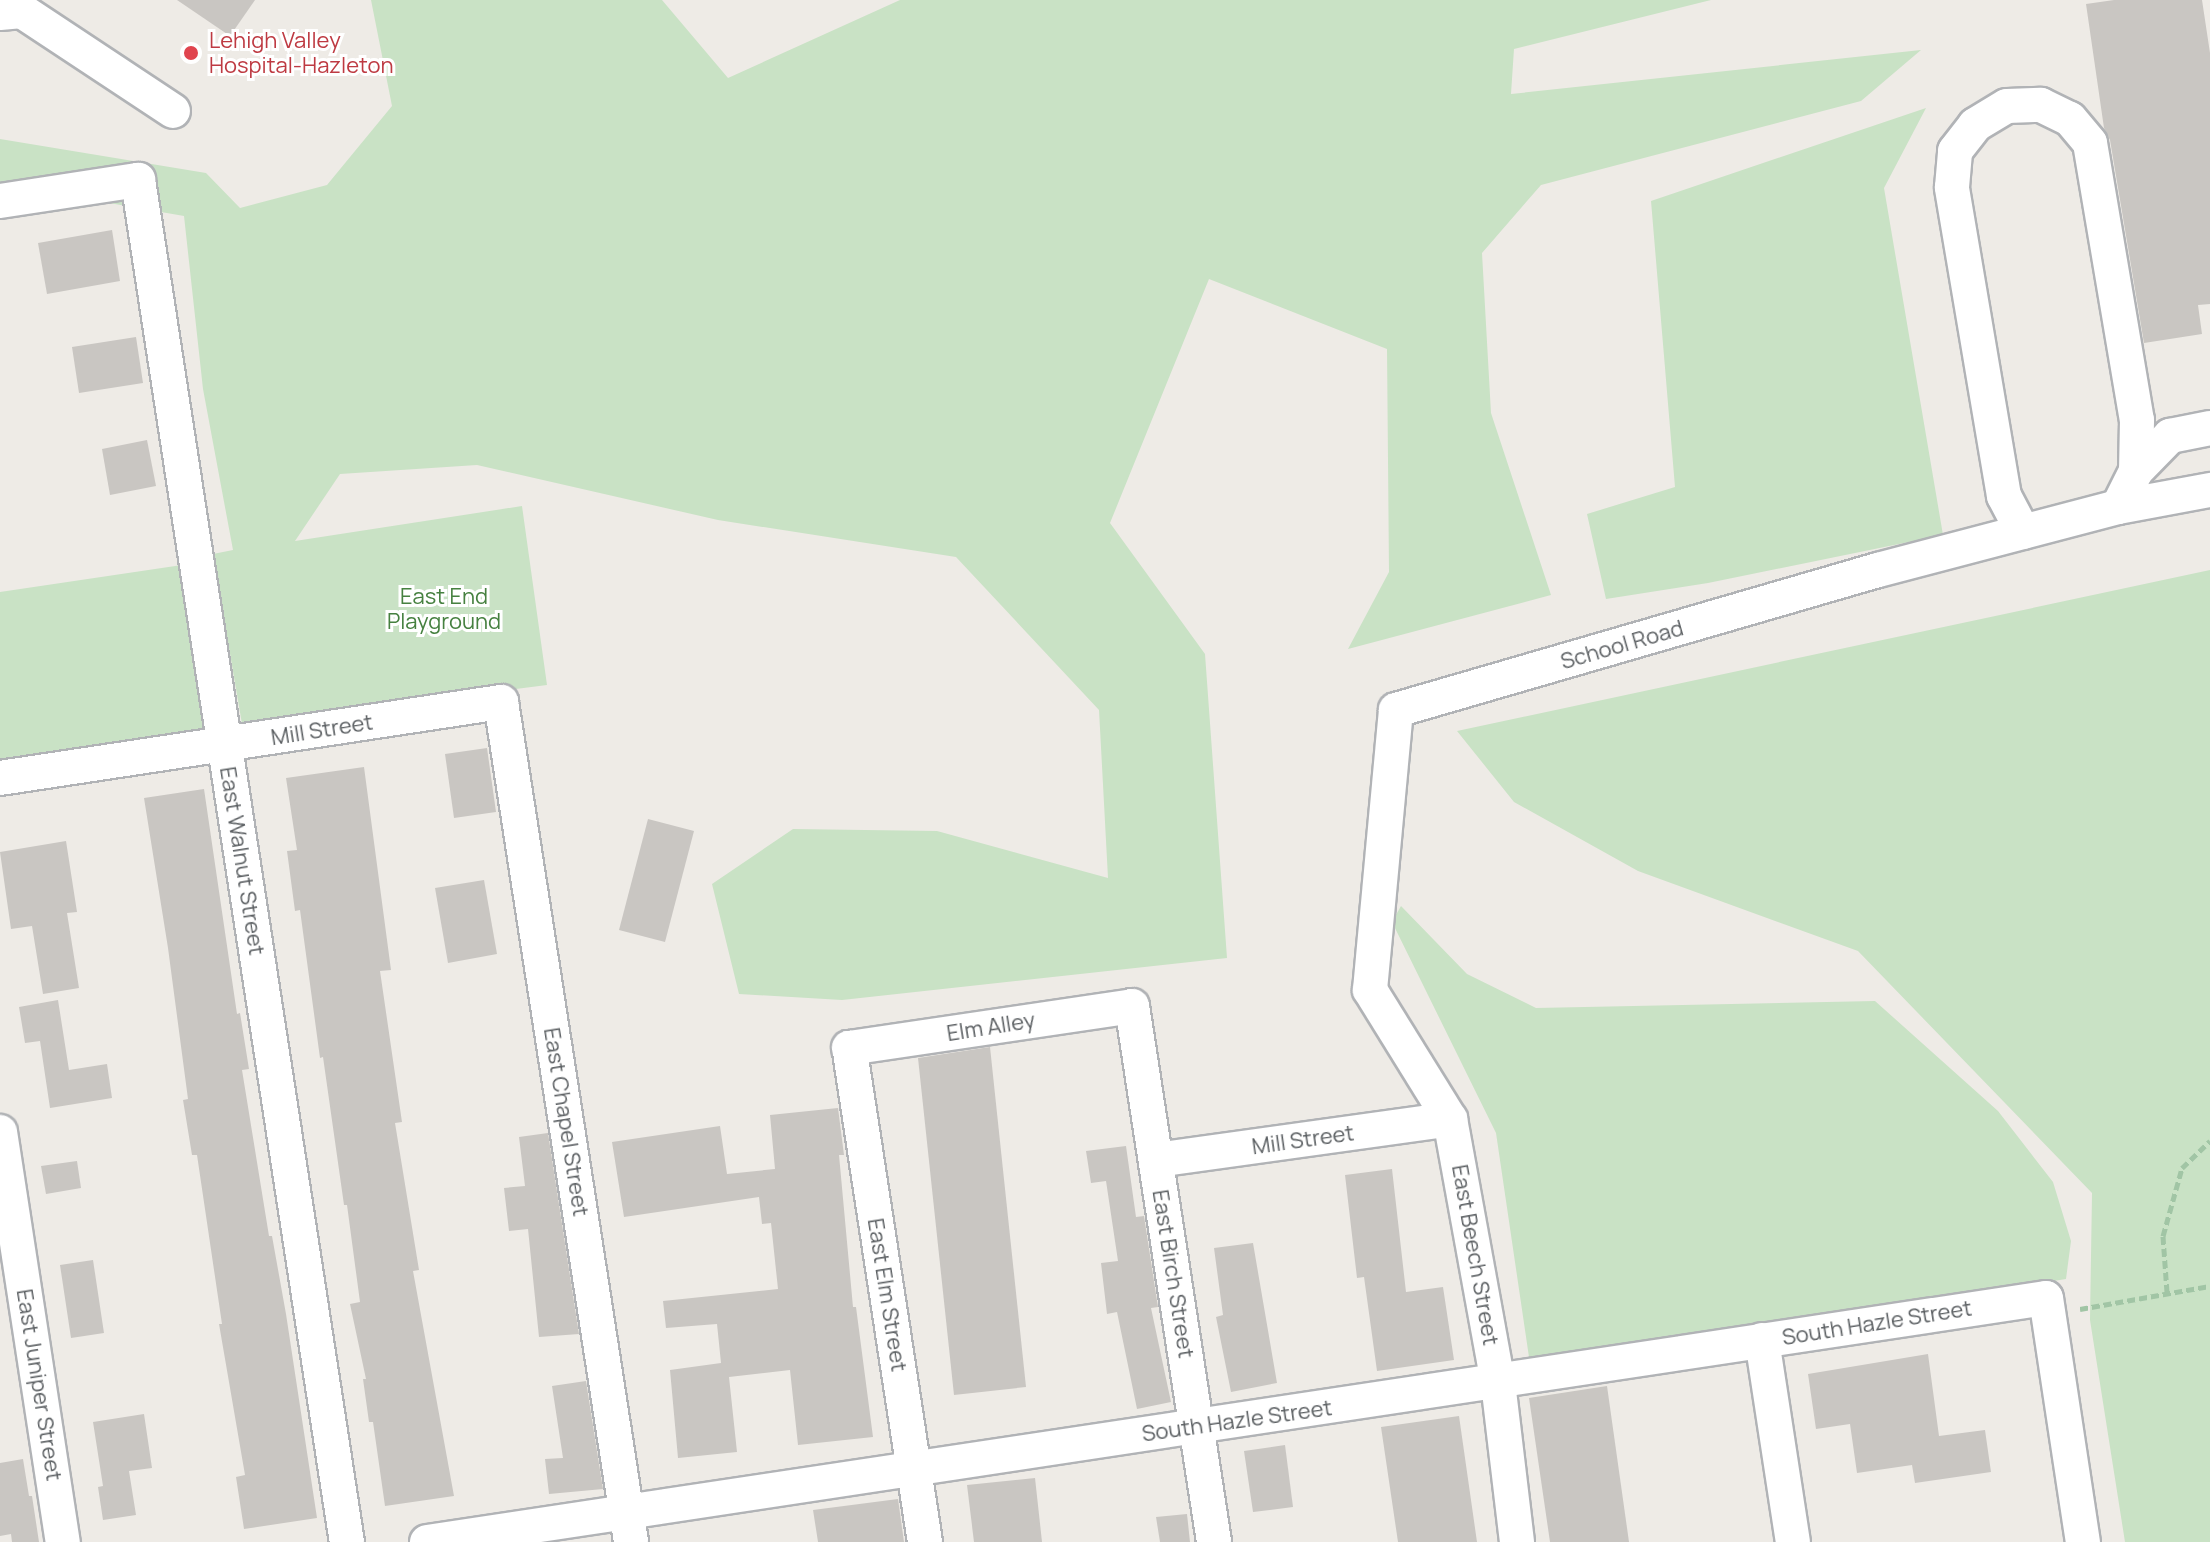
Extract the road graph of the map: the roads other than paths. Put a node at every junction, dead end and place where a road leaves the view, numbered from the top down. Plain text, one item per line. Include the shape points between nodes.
1 (0, 13) edge
2 (173, 111) dead end
3 (0, 201) edge
4 (2210, 428) edge
5 (2136, 471) junction
6 (2210, 490) edge
7 (2118, 507) junction
8 (2023, 532) junction
9 (501, 702) joint
10 (225, 745) junction
11 (0, 778) edge
12 (1370, 990) joint
13 (1132, 1006) joint
14 (849, 1048) joint
15 (1450, 1119) junction
16 (0, 1132) edge
17 (1156, 1160) junction
18 (1762, 1340) junction
19 (1498, 1383) junction
20 (1196, 1426) junction
21 (914, 1468) junction
22 (628, 1527) edge
23 (63, 1542) edge
24 (347, 1542) edge
25 (427, 1542) edge
26 (925, 1542) edge
27 (1214, 1542) edge
28 (1517, 1542) edge
29 (1793, 1542) edge
30 (2083, 1542) edge

1 - 2 street via 22,11
3 - 10 street, East Walnut Street via 138,180
4 - 5 street via 2170,436
5 - 7 street
5 - 8 street via 2137,420 2090,143 2070,119 2041,105 2007,106 1975,125 1955,151 1952,187 2004,496
6 - 7 street, School Road
7 - 8 street, School Road
8 - 12 street, School Road via 1396,710
9 - 10 street, Mill Street
9 - 22 street, East Chapel Street
10 - 11 street, Mill Street
10 - 24 street, East Walnut Street
12 - 15 street, East Beech Street
13 - 14 street, Elm Alley
13 - 17 street, East Birch Street
14 - 21 street, East Elm Street
15 - 17 street, Mill Street
15 - 19 street, East Beech Street
16 - 23 street, East Juniper Street
17 - 20 street, East Birch Street
18 - 19 street, South Hazle Street
18 - 29 street
18 - 30 street, South Hazle Street via 2047,1306
19 - 20 street, South Hazle Street
19 - 28 street, East Beech Street
20 - 21 street, South Hazle Street
20 - 27 street, East Birch Street
21 - 22 street, South Hazle Street
21 - 26 street, East Elm Street
22 - 25 street, South Hazle Street

